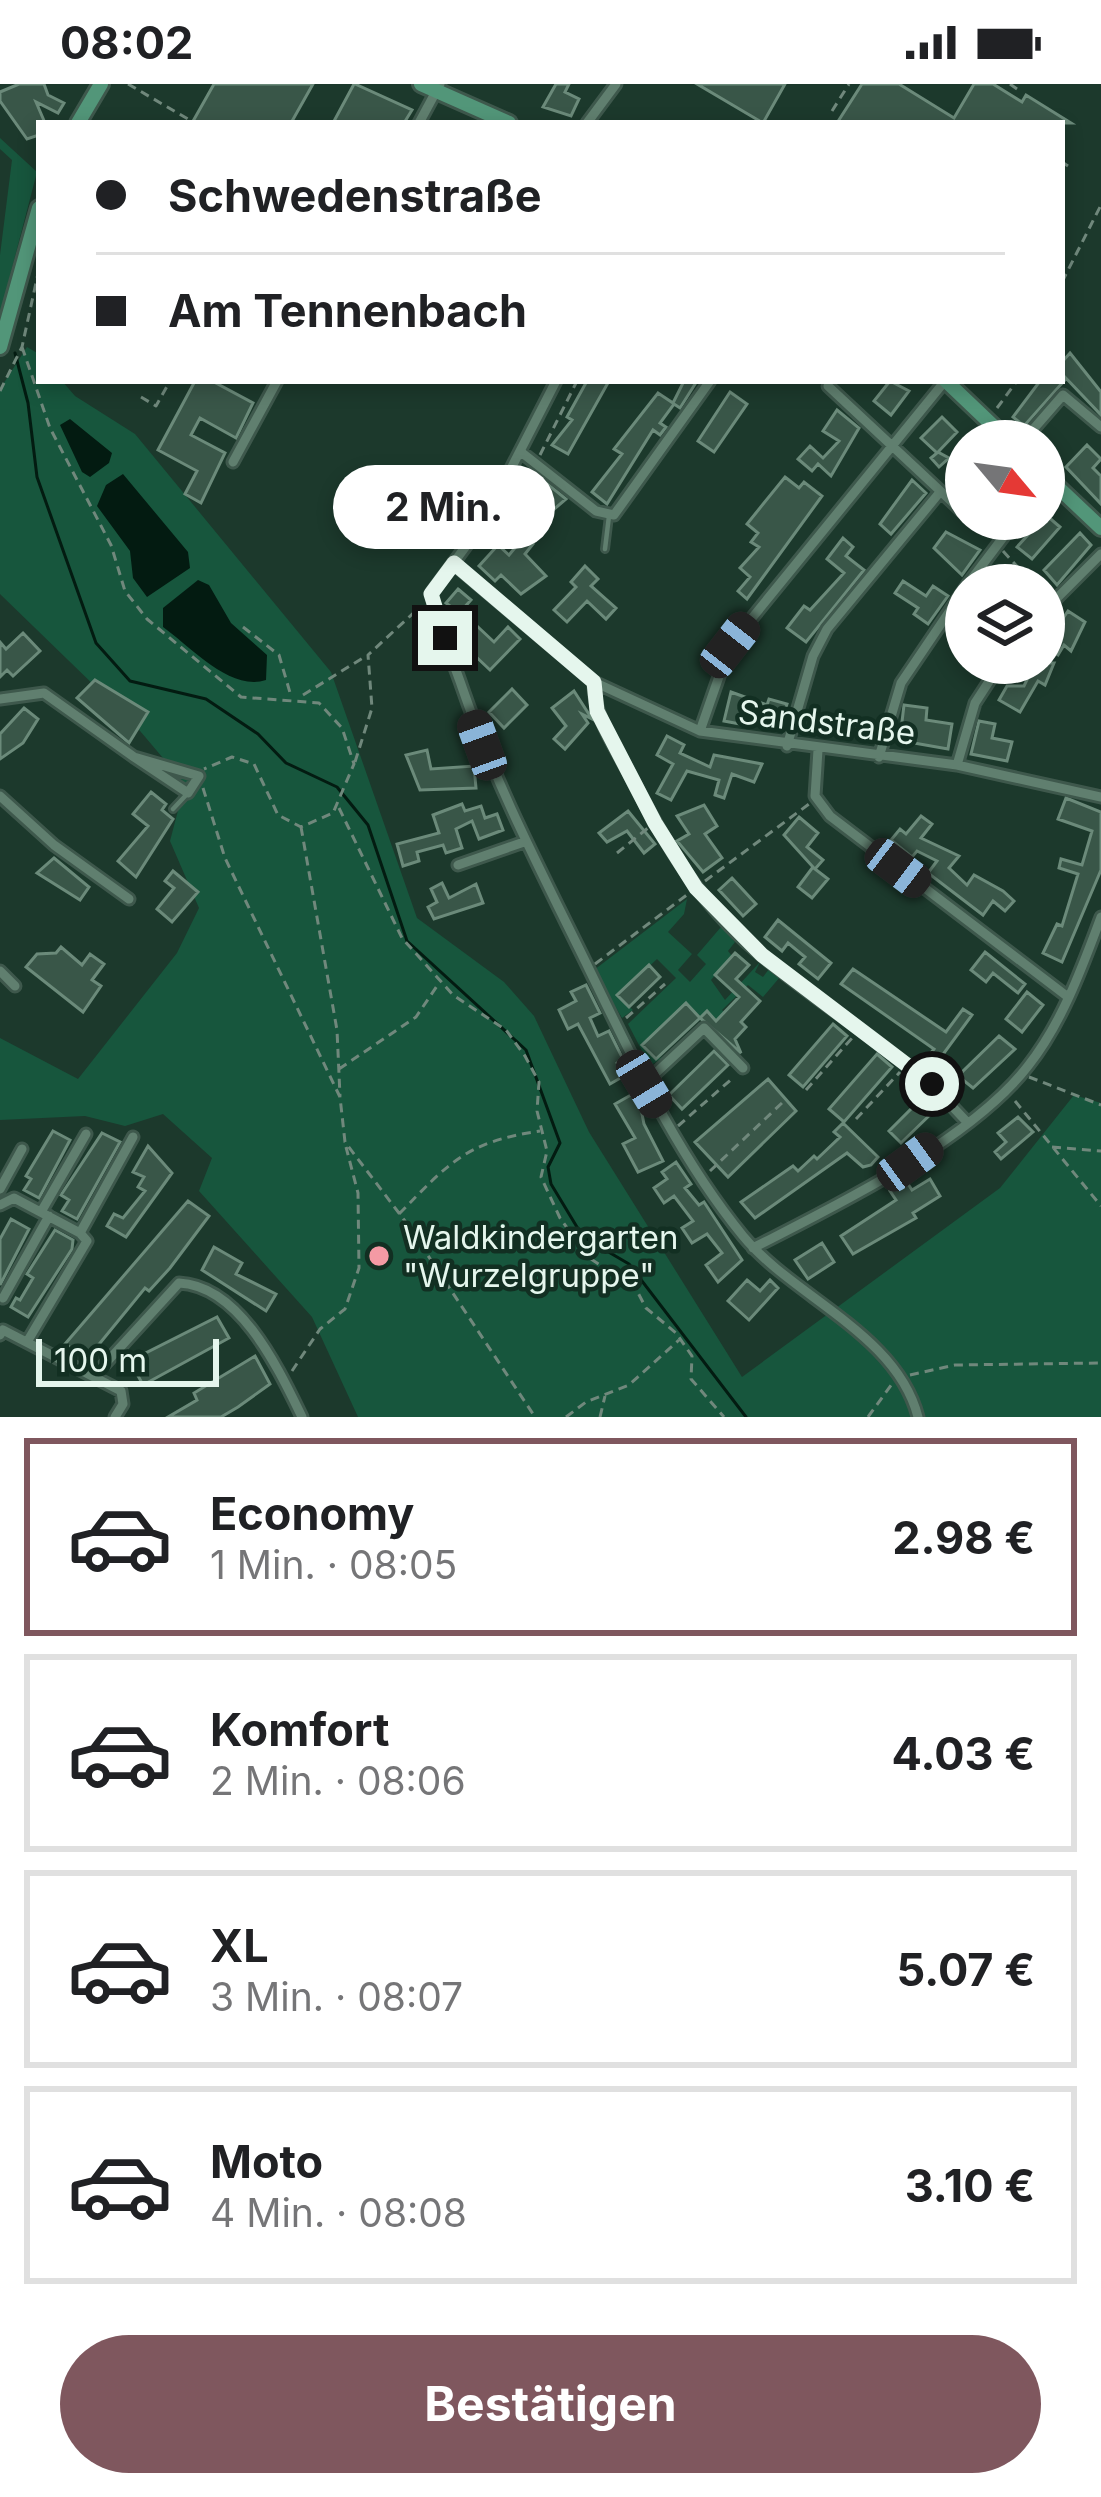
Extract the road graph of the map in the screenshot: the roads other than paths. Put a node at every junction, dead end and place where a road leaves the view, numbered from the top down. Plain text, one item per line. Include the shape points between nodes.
1 (101, 84) edge
2 (421, 84) edge
3 (616, 84) edge
4 (438, 87) edge
5 (80, 120) edge
6 (421, 120) edge
7 (503, 120) edge
8 (589, 120) edge
9 (36, 219) edge
10 (0, 347) edge
11 (275, 384) edge
12 (554, 384) edge
13 (708, 384) edge
14 (942, 384) edge
15 (948, 384) edge
16 (828, 386) dead end
17 (990, 420) edge
18 (1042, 420) edge
19 (1101, 427) edge
20 (891, 444) junction
21 (520, 452) junction
22 (233, 462) dead end
23 (940, 492) junction
24 (945, 496) edge
25 (1065, 498) edge
26 (609, 516) junction
27 (1101, 528) edge
28 (605, 549) dead end
29 (1101, 554) edge
30 (454, 563) junction
31 (1065, 590) edge
32 (945, 618) edge
33 (594, 682) junction
34 (987, 684) edge
35 (0, 699) edge
36 (700, 731) junction
37 (787, 746) junction
38 (818, 750) junction
39 (134, 757) junction
40 (879, 757) junction
41 (957, 765) junction
42 (188, 793) junction
43 (0, 796) edge
44 (1101, 796) edge
45 (173, 809) dead end
46 (524, 842) junction
47 (458, 865) dead end
48 (129, 899) dead end
49 (1101, 917) edge
50 (0, 971) edge
51 (15, 986) dead end
52 (1068, 997) junction
53 (743, 1068) road end
54 (644, 1084) junction
55 (966, 1121) junction
56 (86, 1134) dead end
57 (133, 1137) dead end
58 (22, 1149) dead end
59 (0, 1189) edge
60 (1, 1208) edge
61 (45, 1214) junction
62 (80, 1233) junction
63 (753, 1248) junction
64 (3, 1298) dead end
65 (2, 1332) edge
66 (27, 1342) junction
67 (94, 1376) junction
68 (116, 1417) edge
69 (302, 1417) edge
70 (917, 1417) edge

1 - 5 street
2 - 4 street
3 - 8 street
4 - 6 street
4 - 7 street
9 - 10 street
11 - 22 street
12 - 21 street
13 - 26 street
14 - 20 street
15 - 17 street
16 - 20 street
18 - 19 street via 1064,395
20 - 23 street
20 - 36 street via 730,645
21 - 26 street
21 - 30 street
23 - 24 street
23 - 37 street via 827,628
25 - 27 street
26 - 28 lane
29 - 31 street
30 - 33 street, Sandstraße
30 - 46 street via 431,597
32 - 40 street via 901,683
33 - 36 street, Sandstraße
33 - 55 street via 597,711 696,888 744,940 909,1062
34 - 41 street
35 - 39 street via 44,693
36 - 37 street, Sandstraße
37 - 38 street, Sandstraße
38 - 40 street, Sandstraße
38 - 52 street via 814,796 830,816
39 - 42 street
39 - 42 street via 199,776
40 - 41 street, Sandstraße
41 - 44 street, Sandstraße
42 - 45 lane
43 - 48 street
46 - 47 street
46 - 54 street
49 - 52 street
50 - 51 street
52 - 55 street via 1023,1073
53 - 54 street via 704,1028
54 - 63 street
55 - 63 street via 881,1183
56 - 61 street
57 - 62 street
58 - 59 street
60 - 61 street via 14,1198
61 - 62 street
61 - 64 street
62 - 66 street via 87,1241
63 - 70 street via 868,1343
65 - 66 street
66 - 67 street
67 - 68 street via 121,1391
67 - 69 street via 178,1283 200,1284 220,1297

